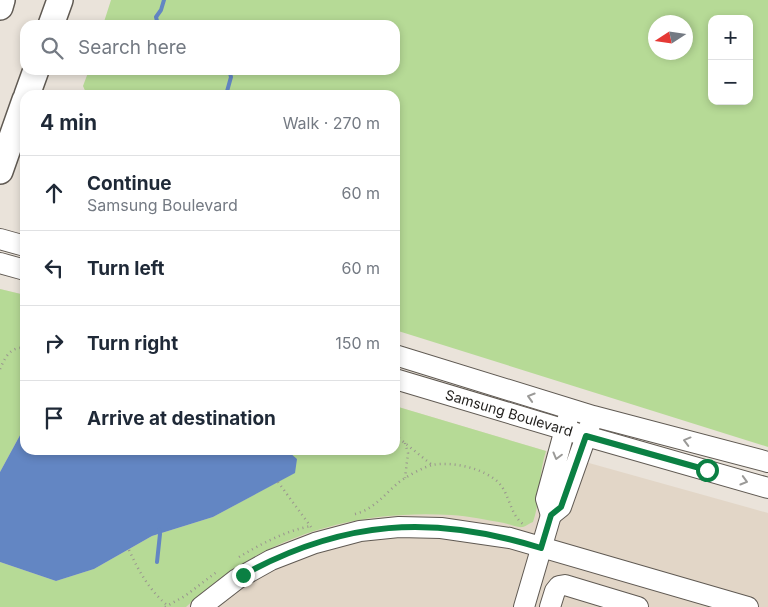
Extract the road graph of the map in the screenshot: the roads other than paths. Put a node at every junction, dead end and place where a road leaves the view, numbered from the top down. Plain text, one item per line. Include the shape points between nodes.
1 (2, 0) edge
2 (60, 0) edge
3 (0, 7) edge
4 (54, 20) edge
5 (34, 75) edge
6 (29, 90) edge
7 (20, 114) edge
8 (0, 171) edge
9 (0, 239) edge
10 (20, 245) edge
11 (0, 263) edge
12 (20, 269) edge
13 (400, 357) edge
14 (400, 381) edge
15 (571, 409) junction
16 (593, 416) junction
17 (564, 430) junction
18 (586, 436) junction
19 (768, 462) edge
20 (768, 488) edge
21 (551, 515) junction
22 (541, 548) junction
23 (201, 607) edge
24 (524, 607) edge
25 (550, 607) edge
26 (638, 607) edge
27 (748, 607) edge

1 - 3 main road
2 - 4 main road
5 - 6 main road
7 - 8 main road
9 - 10 street
11 - 12 street
15 -> 13 street, Samsung Boulevard
14 - 17 street, Samsung Boulevard
15 - 16 street, Samsung Boulevard
15 - 17 street
16 - 18 street
19 -> 16 street, Samsung Boulevard
17 - 18 street, Samsung Boulevard
17 -> 21 street via 546,499
18 -> 20 street, Samsung Boulevard
18 - 21 street via 561,507
21 - 22 street
22 - 23 street via 510,538 441,528 398,527 360,531 315,543 272,560 236,578
22 - 24 street
22 - 27 street
25 - 26 street via 555,591 565,585

